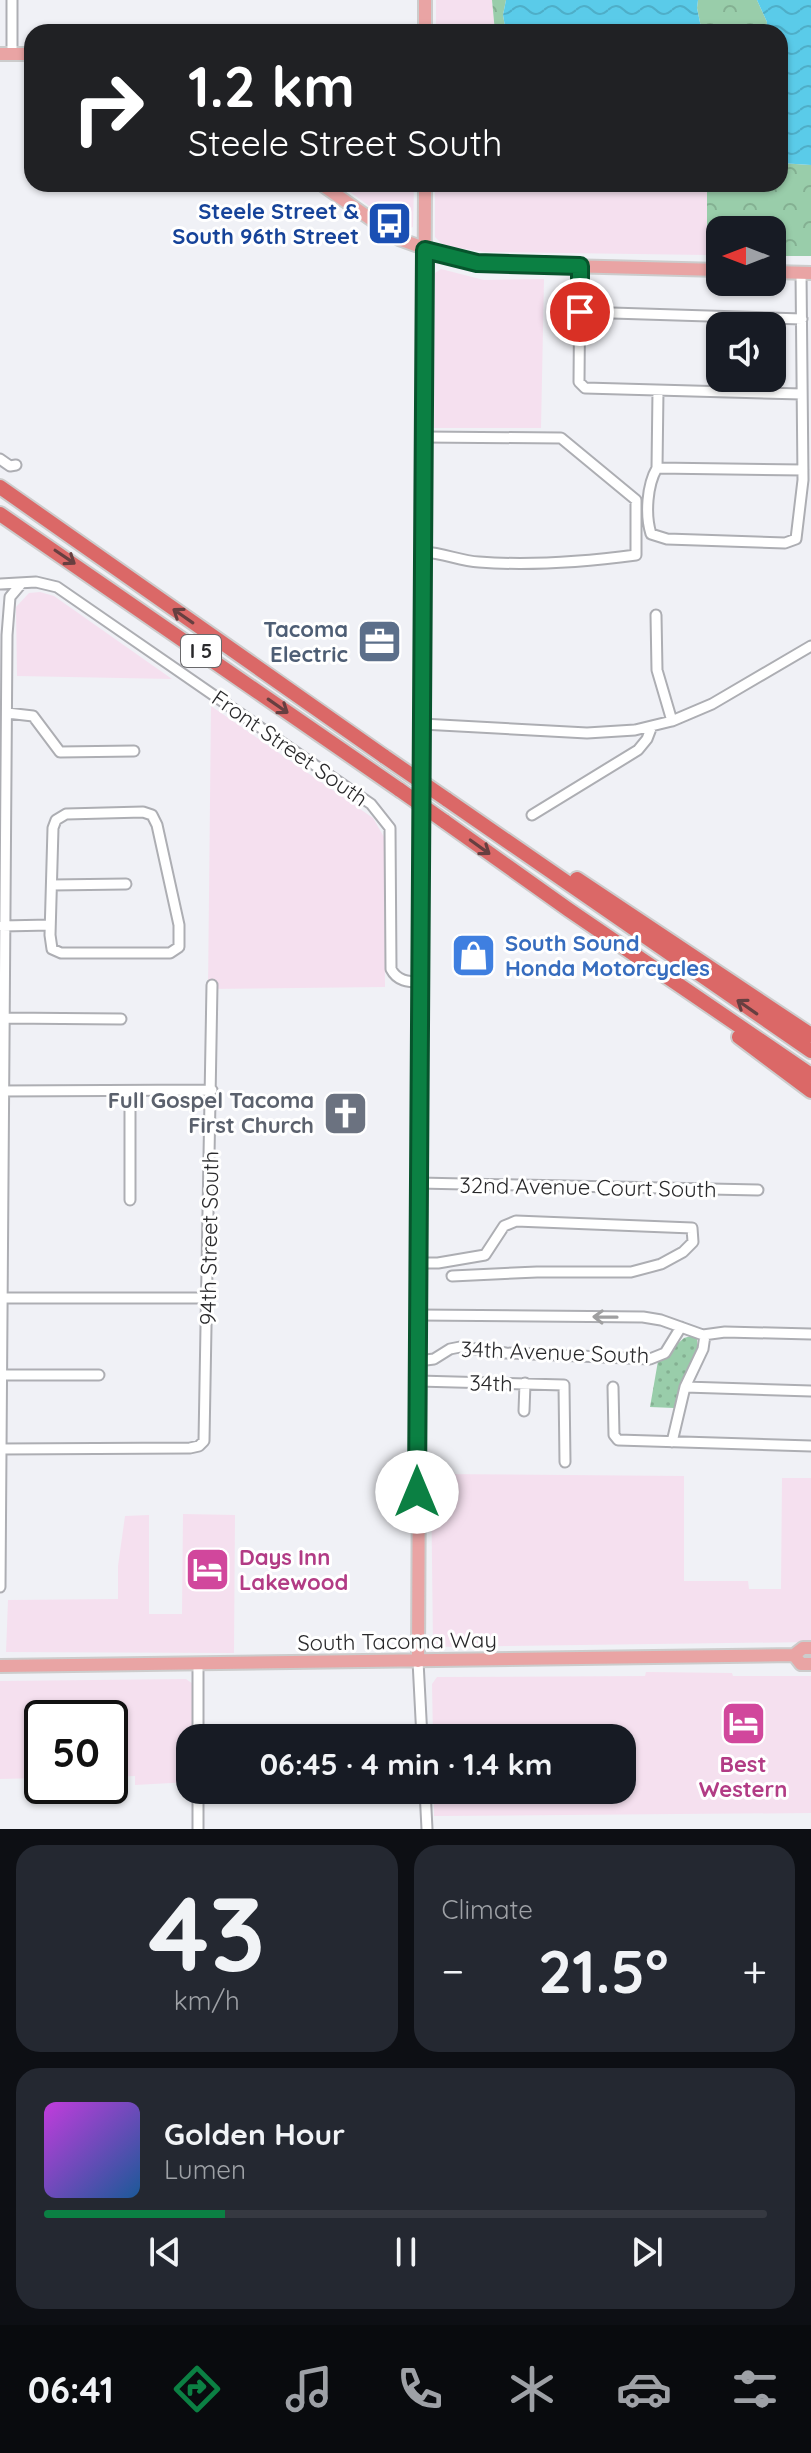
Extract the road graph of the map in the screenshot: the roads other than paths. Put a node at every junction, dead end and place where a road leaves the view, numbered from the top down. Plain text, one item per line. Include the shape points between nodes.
1 (12, 0) edge
2 (425, 0) edge
3 (425, 24) edge
4 (6, 54) edge
5 (332, 192) edge
6 (425, 192) edge
7 (425, 250) junction
8 (580, 266) junction
9 (706, 270) edge
10 (786, 272) edge
11 (806, 273) edge
12 (580, 312) junction
13 (802, 319) junction
14 (658, 391) junction
15 (802, 394) junction
16 (423, 437) junction
17 (0, 459) edge
18 (16, 465) dead end
19 (657, 468) junction
20 (803, 470) junction
21 (0, 487) edge
22 (0, 514) edge
23 (423, 552) junction
24 (0, 584) edge
25 (21, 584) junction
26 (656, 615) dead end
27 (811, 646) edge
28 (7, 713) junction
29 (672, 721) junction
30 (422, 724) junction
31 (652, 726) junction
32 (134, 751) dead end
33 (460, 809) junction
34 (3, 815) edge
35 (532, 815) dead end
36 (126, 884) dead end
37 (52, 885) junction
38 (569, 910) junction
39 (50, 925) junction
40 (2, 926) edge
41 (420, 982) junction
42 (212, 985) dead end
43 (4, 1018) junction
44 (121, 1019) dead end
45 (811, 1035) edge
46 (811, 1051) edge
47 (811, 1075) edge
48 (212, 1090) junction
49 (2, 1091) edge
50 (130, 1091) junction
51 (811, 1091) edge
52 (419, 1183) junction
53 (758, 1190) dead end
54 (130, 1200) dead end
55 (418, 1263) junction
56 (452, 1276) dead end
57 (2, 1298) junction
58 (207, 1298) junction
59 (418, 1315) junction
60 (681, 1327) junction
61 (811, 1334) edge
62 (705, 1335) junction
63 (418, 1361) junction
64 (2, 1375) junction
65 (99, 1375) dead end
66 (418, 1381) junction
67 (525, 1383) junction
68 (613, 1387) dead end
69 (685, 1387) junction
70 (811, 1391) edge
71 (524, 1411) dead end
72 (1, 1412) edge
73 (672, 1442) junction
74 (811, 1446) edge
75 (2, 1449) edge
76 (565, 1462) dead end
77 (0, 1587) edge
78 (811, 1648) edge
79 (794, 1655) junction
80 (418, 1661) junction
81 (198, 1664) junction
82 (811, 1664) edge
83 (0, 1666) edge
84 (198, 1724) edge
85 (421, 1724) edge
86 (198, 1804) edge
87 (426, 1804) edge
88 (198, 1829) edge
89 (427, 1829) edge

1 - 4 street
2 - 3 main road
5 - 7 main road via 388,232
6 - 7 main road
7 - 8 main road via 477,263
7 - 16 main road
8 - 9 main road
8 - 12 street
10 - 11 main road
11 - 13 street
12 - 13 street
12 - 14 street via 581,386
13 - 15 street
14 - 15 street
14 - 19 street
15 - 20 street
16 - 23 main road
16 - 23 street via 561,438 636,500 636,555 549,565 477,562
17 - 18 street
19 - 20 street
19 - 20 street via 649,493 653,536 785,543 796,539 799,530
33 -> 21 highway, I 5, bridge
22 -> 38 highway, I 5, bridge
23 - 30 main road
24 - 25 street, Front Street South
25 - 28 street via 8,605
25 - 41 street, Front Street South via 40,582 63,591 371,804 390,828 390,965 398,978
26 - 29 street via 657,670
27 - 29 street via 730,695
28 - 32 street via 33,716 65,753
28 - 34 street
29 - 31 street
30 - 31 street via 599,734
30 - 41 main road
31 - 35 street via 638,750
33 - 45 highway via 586,885
46 -> 33 highway, I 5
34 - 40 street
36 - 37 street
37 - 39 street
37 - 39 street via 56,820 66,814 143,812 154,818 180,944 170,953 61,953 52,949
38 - 47 highway, I 5
38 - 51 highway
39 - 40 street
40 - 43 street
41 - 52 main road
42 - 48 street, 94th Street South
43 - 44 street
43 - 49 street
48 - 50 street
48 - 58 street, 94th Street South
49 - 50 street
49 - 57 street
50 - 54 street
52 - 53 street, 32nd Avenue Court South
52 - 55 main road
55 - 56 street, 32nd Avenue Court South via 485,1255 504,1226 516,1221 692,1228 693,1242 683,1252 631,1272
55 - 59 main road
57 - 58 street
57 - 64 street
58 - 75 street, 94th Street South via 202,1444
60 -> 59 street via 648,1318
59 - 63 main road
60 - 62 street
60 - 63 street, 34th Avenue South via 667,1351 652,1359 460,1347
61 - 62 street
62 - 69 street
63 - 66 main road
64 - 65 street
64 - 72 street
66 - 67 street, 34th
66 - 80 main road
67 - 71 street
67 - 76 street, 34th via 564,1385
68 - 73 street via 616,1439
69 - 70 street
69 - 73 street
72 - 75 street
73 - 74 street
75 - 77 street
78 - 79 main road, South Tacoma Way
79 - 80 main road, South Tacoma Way
79 - 82 main road, South Tacoma Way via 801,1664
80 - 81 main road, South Tacoma Way
80 - 85 street
81 - 83 main road, South Tacoma Way
81 - 84 street
86 - 88 street
87 - 89 street

